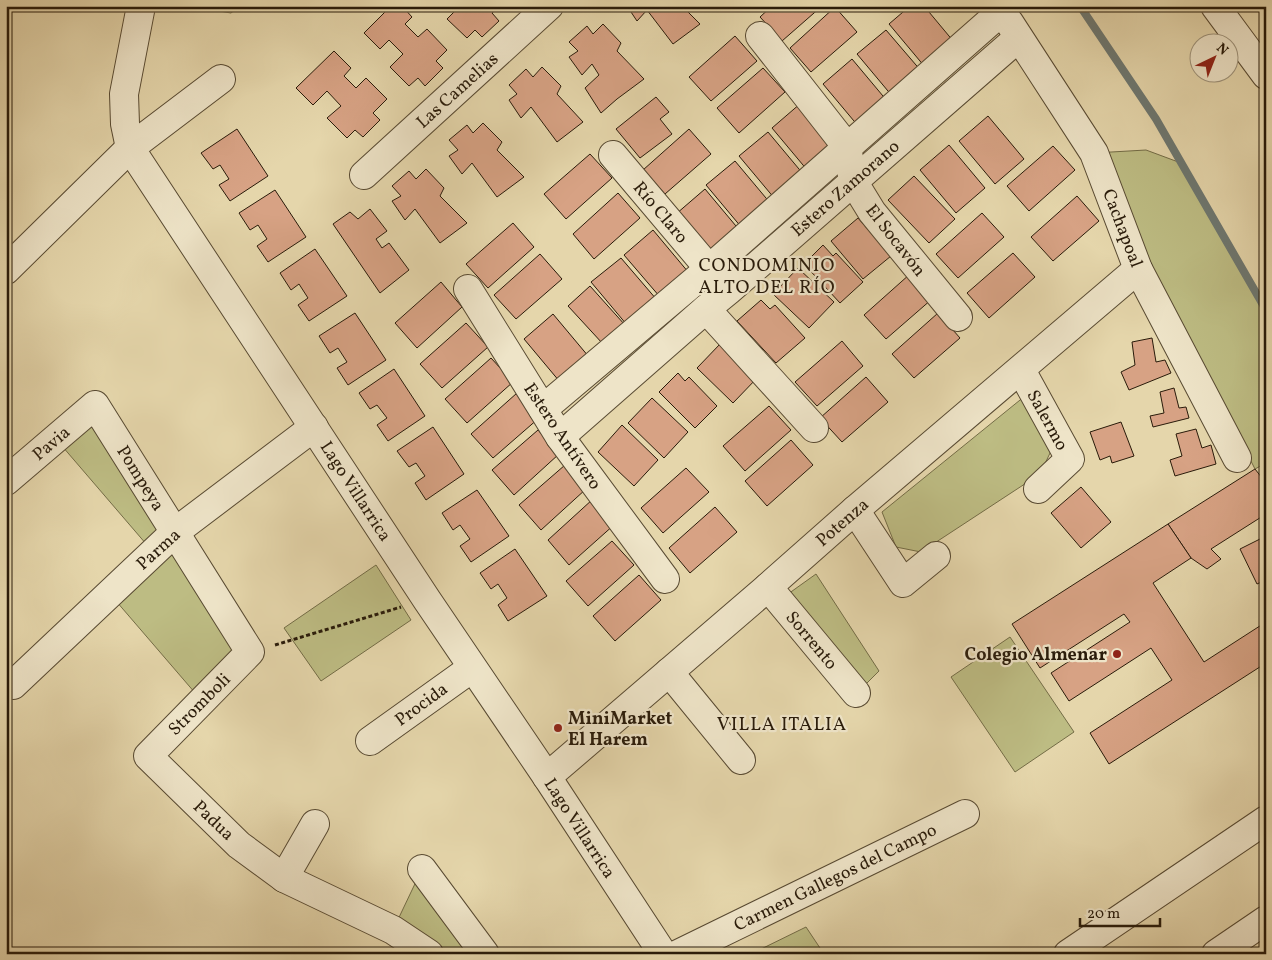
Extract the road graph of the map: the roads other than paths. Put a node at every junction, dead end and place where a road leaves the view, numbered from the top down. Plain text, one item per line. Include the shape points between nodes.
1 (141, 6) edge
2 (550, 6) edge
3 (1216, 6) edge
4 (1000, 8) edge
5 (760, 36) dead end
6 (1018, 38) junction
7 (1266, 75) edge
8 (221, 79) dead end
9 (847, 147) junction
10 (130, 148) junction
11 (613, 155) dead end
12 (364, 175) dead end
13 (854, 181) junction
14 (709, 269) junction
15 (1138, 269) junction
16 (6, 270) edge
17 (468, 289) dead end
18 (728, 291) junction
19 (706, 309) junction
20 (958, 318) dead end
21 (1021, 370) junction
22 (95, 405) joint
23 (543, 409) junction
24 (314, 426) junction
25 (814, 428) dead end
26 (560, 437) junction
27 (1237, 458) dead end
28 (6, 481) edge
29 (1038, 489) dead end
30 (855, 510) junction
31 (175, 532) junction
32 (936, 556) dead end
33 (665, 579) dead end
34 (768, 588) junction
35 (250, 652) joint
36 (472, 668) junction
37 (669, 672) junction
38 (13, 685) dead end
39 (856, 694) dead end
40 (370, 741) dead end
41 (148, 756) joint
42 (741, 760) dead end
43 (547, 777) junction
44 (965, 814) dead end
45 (1266, 820) edge
46 (315, 824) dead end
47 (422, 869) dead end
48 (284, 878) junction
49 (1260, 931) edge
50 (429, 954) edge
51 (485, 954) edge
52 (662, 954) edge
53 (678, 954) edge
54 (1068, 954) edge
55 (1216, 954) edge

1 - 10 street, Lago Villarrica via 124,94
2 - 12 street, Las Camelias
3 - 7 street
4 - 6 street, Cachapoal
4 - 9 street
5 - 9 street, El Socavón
6 - 13 street, Estero Zamorano
6 - 15 street, Cachapoal via 1094,153
8 - 10 street
9 - 13 street, El Socavón
9 - 14 street
10 - 16 street
10 - 24 street, Lago Villarrica
11 - 14 street, Río Claro
13 - 18 street, Estero Zamorano
13 - 20 street, El Socavón via 872,212
14 - 18 street, Río Claro
14 - 23 street
15 - 21 street, Potenza
15 - 27 street, Cachapoal
17 - 23 street, Estero Antívero
18 - 19 street, Estero Zamorano
19 - 25 street
19 - 26 street, Estero Zamorano
21 - 29 street, Salermo via 1070,459
21 - 30 street, Potenza
22 - 28 street, Pavia
22 - 31 street, Pompeya
23 - 26 street, Estero Antívero
24 - 31 street, Parma
24 - 36 street, Lago Villarrica
26 - 33 street, Estero Antívero
30 - 32 street via 903,583
30 - 34 street, Potenza
31 - 35 street, Pompeya
31 - 38 street, Parma
34 - 37 street, Potenza
34 - 39 street, Sorrento
35 - 41 street, Stromboli
36 - 40 street, Procida
36 - 43 street, Lago Villarrica
37 - 42 street
37 - 43 street, Potenza
41 - 48 street, Padua via 239,845
43 - 52 street, Lago Villarrica
44 - 53 street, Carmen Gallegos del Campo
45 - 54 street
46 - 48 street
47 - 51 street
48 - 50 street, Padua via 393,930
49 - 55 street

